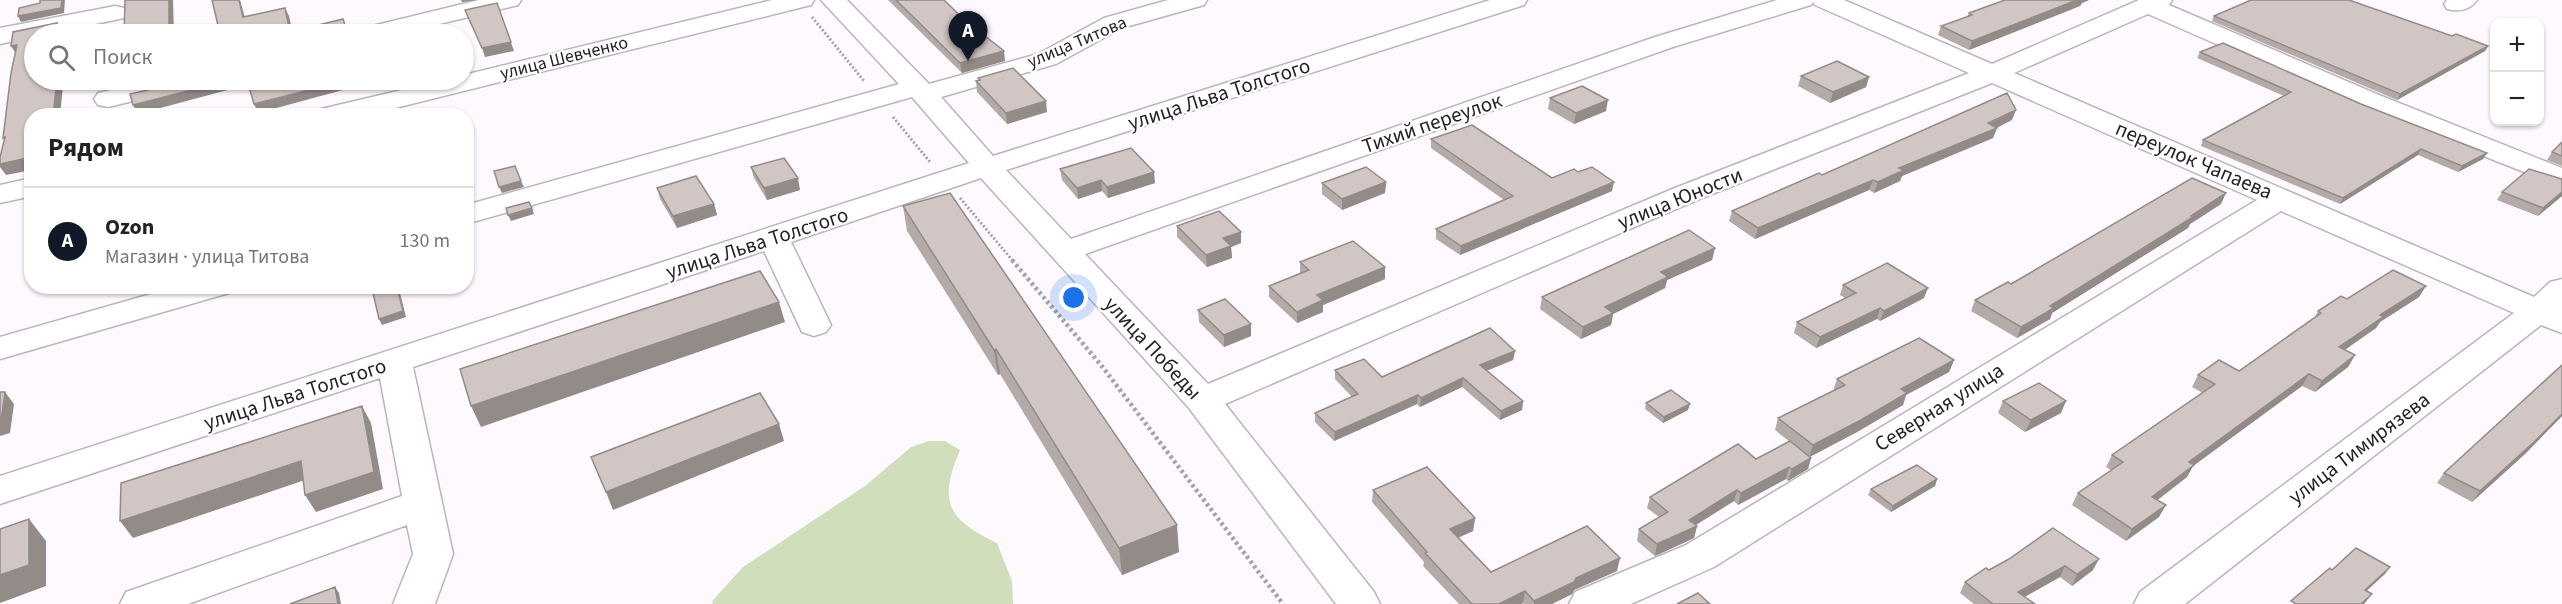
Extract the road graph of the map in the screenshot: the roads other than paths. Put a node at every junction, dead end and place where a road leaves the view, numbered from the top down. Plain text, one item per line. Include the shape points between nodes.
1 (509, 0) edge
2 (800, 0) edge
3 (833, 0) edge
4 (1195, 0) edge
5 (1515, 0) edge
6 (1802, 0) edge
7 (1824, 0) edge
8 (2154, 2) edge
9 (114, 16) edge
10 (68, 24) edge
11 (410, 24) edge
12 (24, 32) edge
13 (0, 36) edge
14 (1993, 73) junction
15 (474, 80) edge
16 (143, 90) edge
17 (433, 90) edge
18 (920, 91) junction
19 (108, 98) edge
20 (360, 108) edge
21 (987, 167) junction
22 (2562, 177) edge
23 (24, 189) edge
24 (0, 194) edge
25 (2281, 198) junction
26 (474, 213) edge
27 (773, 237) junction
28 (1065, 251) junction
29 (189, 294) edge
30 (2554, 308) edge
31 (814, 325) dead end
32 (0, 348) edge
33 (394, 362) junction
34 (1202, 400) junction
35 (0, 490) edge
36 (423, 504) junction
37 (141, 604) edge
38 (414, 604) edge
39 (1359, 604) edge
40 (1590, 604) edge
41 (2155, 604) edge

1 - 11 street
2 - 15 street, улица Шевченко
3 - 18 street, улица Победы
4 - 18 street, улица Титова via 1113,23 1047,58
5 - 21 street, улица Льва Толстого
6 - 28 street, Тихий переулок via 1664,42
7 - 14 street, переулок Чапаева
8 - 14 street, улица Юности
8 - 22 street via 2368,101
9 - 10 street
12 - 13 street
14 - 25 street, переулок Чапаева
14 - 34 street, улица Юности via 1686,194
16 - 19 street
17 - 20 street, улица Шевченко
18 - 21 street, улица Победы
18 - 26 street, улица Титова via 878,98
21 - 27 street, улица Льва Толстого
21 - 28 street, улица Победы
23 - 24 street
25 - 30 street, переулок Чапаева
25 - 40 street, Северная улица via 1700,556
27 - 31 street
27 - 33 street, улица Льва Толстого
28 - 34 street, улица Победы
29 - 32 street
30 - 41 street, улица Тимирязева
33 - 35 street, улица Льва Толстого
33 - 36 street
34 - 39 street, улица Победы
36 - 37 street
36 - 38 street via 433,554

